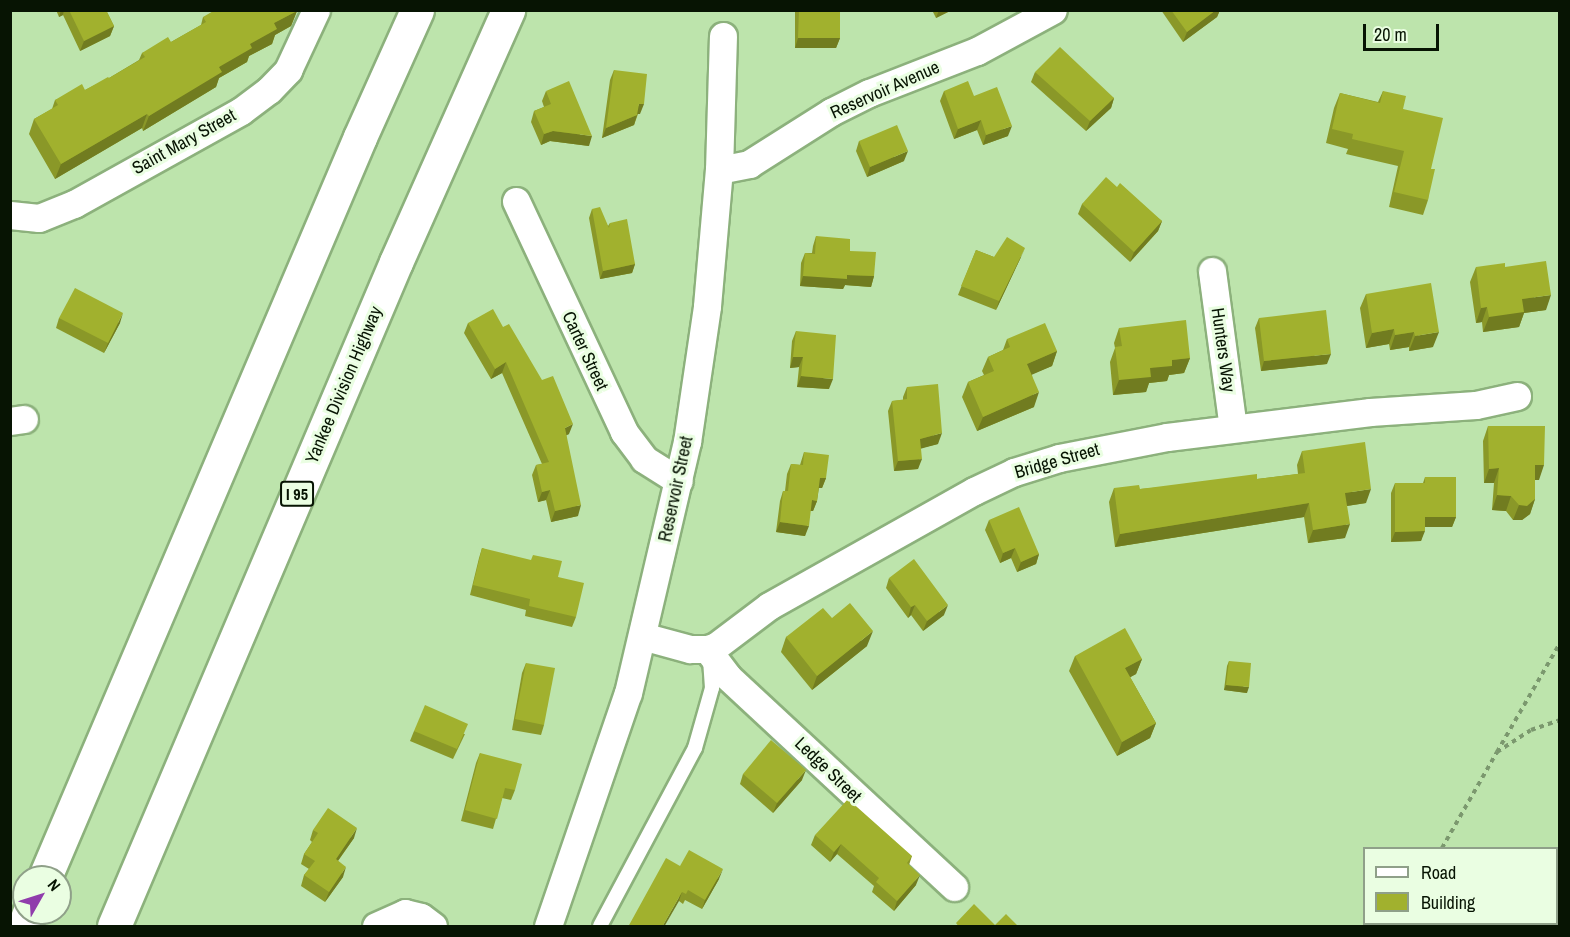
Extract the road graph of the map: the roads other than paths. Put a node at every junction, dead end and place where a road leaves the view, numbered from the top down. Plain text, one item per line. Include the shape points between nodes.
1 (316, 10) edge
2 (508, 10) edge
3 (526, 10) edge
4 (1053, 10) edge
5 (411, 19) edge
6 (723, 36) dead end
7 (484, 63) junction
8 (718, 170) junction
9 (516, 201) dead end
10 (10, 215) edge
11 (1212, 271) dead end
12 (1517, 396) dead end
13 (1233, 428) junction
14 (679, 481) junction
15 (642, 636) junction
16 (707, 649) junction
17 (50, 865) edge
18 (954, 887) dead end
19 (114, 927) edge
20 (376, 927) edge
21 (434, 927) edge
22 (548, 927) edge
23 (600, 927) edge

1 - 10 street, Saint Mary Street via 288,70 241,111 74,204 39,218
2 - 7 highway, Yankee Division Highway / I 95
3 - 7 highway
4 - 8 street, Reservoir Avenue via 984,47 831,112 749,164
5 - 17 highway
6 - 8 street, Reservoir Street
7 - 19 highway, Yankee Division Highway / I 95
8 - 14 street, Reservoir Street via 704,341
9 - 14 street, Carter Street via 620,425 645,459
11 - 13 street, Hunters Way
12 - 13 street, Bridge Street via 1476,405 1370,412
13 - 16 street, Bridge Street via 1100,448 1014,472 769,606
14 - 15 street, Reservoir Street
15 - 16 street via 690,649
15 - 22 street, Reservoir Street via 614,740
16 - 18 street, Ledge Street via 727,676
16 - 23 lane via 712,688 695,748
20 - 21 street via 405,914 421,917

